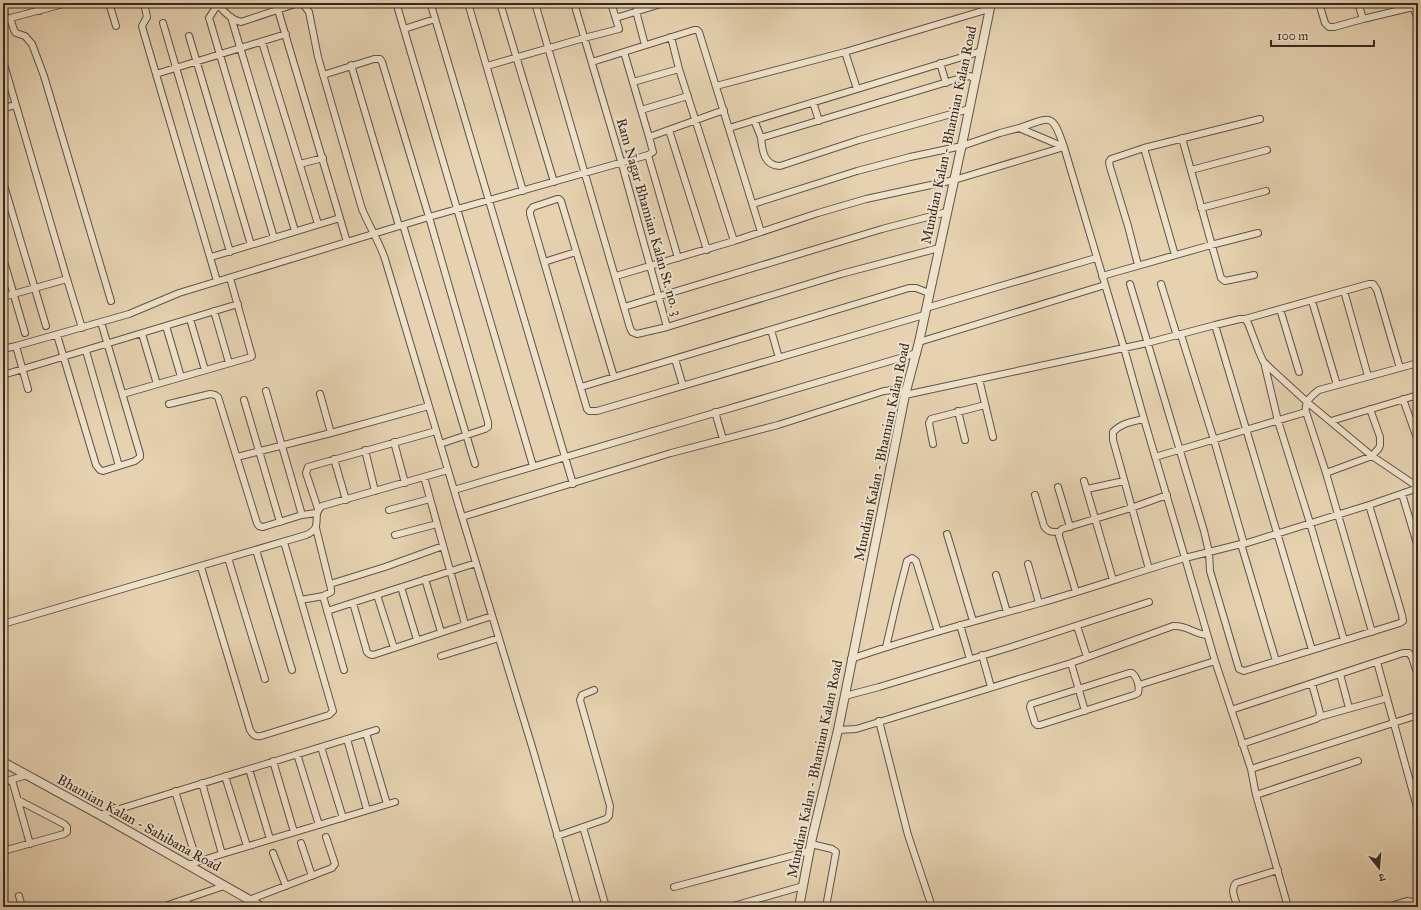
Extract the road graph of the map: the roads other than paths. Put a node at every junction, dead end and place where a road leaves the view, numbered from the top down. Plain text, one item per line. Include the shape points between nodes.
1 (37, 3) edge
2 (67, 3) edge
3 (109, 3) edge
4 (144, 3) edge
5 (468, 3) edge
6 (500, 3) edge
7 (535, 3) edge
8 (574, 3) edge
9 (610, 3) edge
10 (664, 3) edge
11 (1319, 3) edge
12 (1358, 3) edge
13 (218, 4) edge
14 (305, 4) edge
15 (431, 5) dead end
16 (1412, 5) edge
17 (990, 6) edge
18 (3, 8) edge
19 (398, 9) dead end
20 (278, 10) junction
21 (39, 11) junction
22 (636, 12) junction
23 (615, 16) junction
24 (231, 17) junction
25 (6, 19) edge
26 (435, 19) junction
27 (1363, 19) junction
28 (1418, 20) edge
29 (163, 23) dead end
30 (116, 26) dead end
31 (404, 29) junction
32 (286, 34) junction
33 (189, 36) dead end
34 (671, 37) junction
35 (584, 38) junction
36 (262, 42) junction
37 (645, 45) junction
38 (240, 48) junction
39 (548, 48) junction
40 (982, 51) junction
41 (624, 52) junction
42 (845, 52) junction
43 (219, 54) junction
44 (516, 58) junction
45 (3, 61) edge
46 (196, 61) junction
47 (592, 62) junction
48 (940, 64) junction
49 (351, 65) junction
50 (487, 66) junction
51 (176, 67) junction
52 (680, 69) junction
53 (156, 74) junction
54 (323, 75) junction
55 (976, 80) junction
56 (633, 82) junction
57 (946, 82) junction
58 (716, 86) junction
59 (857, 89) junction
60 (688, 96) junction
61 (813, 102) junction
62 (16, 105) junction
63 (3, 108) edge
64 (969, 109) junction
65 (641, 110) junction
66 (724, 110) junction
67 (1260, 119) dead end
68 (696, 120) junction
69 (754, 120) junction
70 (818, 121) junction
71 (729, 128) junction
72 (1019, 128) junction
73 (669, 130) junction
74 (649, 137) junction
75 (761, 137) junction
76 (1182, 138) junction
77 (962, 146) junction
78 (1064, 147) junction
79 (1144, 148) junction
80 (1267, 150) dead end
81 (648, 155) junction
82 (323, 158) junction
83 (621, 163) junction
84 (300, 164) junction
85 (1191, 170) junction
86 (585, 173) junction
87 (954, 180) junction
88 (3, 182) edge
89 (554, 182) junction
90 (523, 191) junction
91 (1266, 191) dead end
92 (489, 200) junction
93 (753, 204) junction
94 (457, 208) junction
95 (1201, 208) junction
96 (947, 212) junction
97 (429, 217) junction
98 (340, 218) junction
99 (318, 224) junction
100 (401, 225) junction
101 (296, 231) junction
102 (762, 232) junction
103 (1258, 233) dead end
104 (375, 234) junction
105 (274, 238) junction
106 (734, 241) junction
107 (347, 242) junction
108 (251, 245) junction
109 (1211, 245) junction
110 (939, 248) junction
111 (707, 250) junction
112 (230, 252) junction
113 (576, 252) junction
114 (1175, 255) junction
115 (211, 257) junction
116 (3, 258) edge
117 (678, 258) junction
118 (1096, 258) junction
119 (544, 262) junction
120 (1138, 265) junction
121 (650, 266) junction
122 (1254, 275) dead end
123 (616, 276) junction
124 (1102, 276) junction
125 (230, 278) junction
126 (67, 279) junction
127 (217, 281) junction
128 (1130, 284) dead end
129 (1161, 284) dead end
130 (1105, 285) junction
131 (34, 288) junction
132 (1344, 291) junction
133 (929, 293) junction
134 (14, 294) junction
135 (658, 296) junction
136 (3, 297) edge
137 (111, 301) dead end
138 (1312, 301) junction
139 (238, 304) junction
140 (624, 307) junction
141 (1280, 309) junction
142 (214, 312) junction
143 (925, 312) junction
144 (190, 319) junction
145 (1245, 319) junction
146 (102, 322) junction
147 (1214, 325) junction
148 (46, 326) dead end
149 (166, 326) junction
150 (667, 327) junction
151 (82, 328) junction
152 (771, 330) junction
153 (25, 333) dead end
154 (142, 334) junction
155 (57, 335) junction
156 (1179, 335) junction
157 (919, 342) junction
158 (1147, 343) junction
159 (108, 344) junction
160 (16, 346) junction
161 (1124, 348) junction
162 (3, 349) edge
163 (86, 351) junction
164 (916, 353) junction
165 (64, 357) junction
166 (779, 358) junction
167 (675, 359) junction
168 (1263, 361) junction
169 (229, 363) junction
170 (1418, 363) edge
171 (1400, 368) junction
172 (23, 370) junction
173 (205, 370) junction
174 (1299, 372) dead end
175 (3, 375) edge
176 (1368, 376) junction
177 (181, 377) junction
178 (614, 377) junction
179 (980, 379) junction
180 (157, 384) junction
181 (1337, 384) junction
182 (581, 386) junction
183 (683, 386) junction
184 (28, 389) dead end
185 (266, 391) dead end
186 (905, 393) junction
187 (123, 394) junction
188 (320, 394) dead end
189 (1418, 395) edge
190 (1403, 399) junction
191 (244, 400) dead end
192 (1306, 402) junction
193 (169, 404) dead end
194 (985, 405) junction
195 (429, 406) junction
196 (1370, 409) junction
197 (958, 411) junction
198 (715, 412) junction
199 (1306, 412) junction
200 (1144, 419) junction
201 (1278, 421) junction
202 (1331, 421) junction
203 (1247, 430) junction
204 (436, 431) junction
205 (331, 433) junction
206 (466, 435) junction
207 (993, 437) dead end
208 (724, 439) junction
209 (965, 440) dead end
210 (1214, 440) junction
211 (1418, 440) edge
212 (394, 442) junction
213 (440, 444) junction
214 (934, 444) dead end
215 (282, 445) junction
216 (259, 450) junction
217 (365, 450) junction
218 (1180, 450) junction
219 (237, 456) junction
220 (565, 456) junction
221 (1372, 456) junction
222 (1155, 457) junction
223 (334, 459) junction
224 (475, 464) dead end
225 (119, 466) junction
226 (533, 466) junction
227 (448, 470) junction
228 (1326, 473) junction
229 (424, 477) junction
230 (1084, 481) dead end
231 (1124, 481) junction
232 (405, 483) junction
233 (573, 484) junction
234 (1058, 487) dead end
235 (1418, 488) edge
236 (1087, 489) junction
237 (454, 490) junction
238 (376, 491) junction
239 (1402, 494) junction
240 (1035, 495) dead end
241 (1167, 495) junction
242 (430, 499) junction
243 (346, 500) junction
244 (1369, 505) junction
245 (1131, 508) junction
246 (388, 510) dead end
247 (317, 511) junction
248 (302, 515) junction
249 (1338, 515) junction
250 (462, 517) junction
251 (1096, 519) junction
252 (280, 522) junction
253 (1310, 523) junction
254 (437, 524) junction
255 (1070, 527) junction
256 (316, 528) junction
257 (1059, 532) junction
258 (947, 534) dead end
259 (1277, 534) junction
260 (395, 535) dead end
261 (284, 542) junction
262 (1243, 544) junction
263 (443, 546) junction
264 (1418, 547) edge
265 (256, 550) junction
266 (1209, 552) junction
267 (228, 558) junction
268 (1185, 558) junction
269 (476, 564) junction
270 (1028, 564) dead end
271 (201, 567) junction
272 (1149, 569) junction
273 (450, 571) junction
274 (996, 575) dead end
275 (425, 579) junction
276 (1113, 580) junction
277 (330, 584) junction
278 (401, 587) junction
279 (1076, 592) junction
280 (377, 595) junction
281 (322, 596) junction
282 (301, 600) junction
283 (1149, 602) dead end
284 (353, 603) junction
285 (1039, 603) junction
286 (327, 611) junction
287 (1007, 612) junction
288 (492, 616) junction
289 (973, 621) junction
290 (3, 624) edge
291 (465, 624) junction
292 (960, 625) junction
293 (1077, 626) junction
294 (441, 632) junction
295 (938, 632) junction
296 (1372, 632) junction
297 (1207, 635) junction
298 (499, 638) junction
299 (417, 640) junction
300 (1344, 640) junction
301 (886, 647) junction
302 (394, 648) junction
303 (1312, 650) junction
304 (441, 656) dead end
305 (982, 656) junction
306 (1087, 657) junction
307 (851, 659) junction
308 (970, 659) junction
309 (1215, 661) junction
310 (1276, 661) junction
311 (1377, 662) junction
312 (1071, 663) junction
313 (292, 670) dead end
314 (344, 670) dead end
315 (1340, 674) junction
316 (1418, 676) edge
317 (265, 679) dead end
318 (1312, 684) junction
319 (1139, 685) junction
320 (991, 687) junction
321 (1078, 688) junction
322 (594, 690) dead end
323 (845, 696) junction
324 (1387, 698) junction
325 (1349, 708) junction
326 (1231, 710) junction
327 (1085, 711) junction
328 (1418, 715) edge
329 (1319, 717) junction
330 (879, 721) junction
331 (1393, 722) junction
332 (376, 730) dead end
333 (838, 730) junction
334 (366, 733) junction
335 (347, 739) junction
336 (1242, 744) junction
337 (321, 747) junction
338 (297, 754) junction
339 (1358, 761) dead end
340 (3, 762) edge
341 (273, 762) junction
342 (249, 769) junction
343 (1250, 769) junction
344 (27, 775) junction
345 (226, 776) junction
346 (12, 780) junction
347 (3, 782) edge
348 (202, 783) junction
349 (1415, 789) edge
350 (175, 791) junction
351 (1256, 795) junction
352 (18, 800) junction
353 (395, 802) dead end
354 (388, 804) junction
355 (367, 810) junction
356 (1418, 811) edge
357 (100, 815) junction
358 (343, 818) junction
359 (320, 824) junction
360 (583, 827) junction
361 (294, 832) junction
362 (557, 836) junction
363 (326, 837) dead end
364 (270, 839) junction
365 (3, 840) edge
366 (301, 843) dead end
367 (30, 844) junction
368 (247, 846) junction
369 (810, 848) junction
370 (4, 851) edge
371 (274, 853) dead end
372 (222, 854) junction
373 (197, 862) junction
374 (188, 865) junction
375 (1278, 870) junction
376 (312, 876) junction
377 (224, 886) junction
378 (286, 886) junction
379 (803, 886) junction
380 (674, 887) dead end
381 (18, 896) dead end
382 (249, 900) junction
383 (188, 904) edge
384 (22, 907) edge
385 (162, 907) edge
386 (196, 907) edge
387 (262, 907) edge
388 (578, 907) edge
389 (606, 907) edge
390 (730, 907) edge
391 (799, 907) edge
392 (826, 907) edge
393 (932, 907) edge
394 (1238, 907) edge
395 (1288, 907) edge
396 (1387, 907) edge
397 (1416, 907) edge

1 - 21 street
2 - 21 street
3 - 30 street
4 - 53 street via 147,17 142,26
5 - 50 street
6 - 44 street
7 - 39 street
8 - 35 street, Ram Nagar Bhamian Kalan St. no. 3
9 - 23 street
10 - 22 street
11 - 27 street via 1325,23 1329,27
12 - 27 street
13 - 24 street
13 - 43 street via 209,18
14 - 20 street via 298,3
14 - 54 street
15 - 26 street
16 - 27 street
16 - 28 street
17 - 40 street, Mundian Kalan - Bhamian Kalan Road
17 - 42 street
18 - 25 street
19 - 31 street
20 - 24 street via 241,22
20 - 32 street
21 - 25 street
22 - 23 street
22 - 37 street
23 - 35 street via 619,29
24 - 38 street
25 - 137 street via 16,33 25,36 32,44
26 - 31 street
26 - 92 street
29 - 51 street
31 - 94 street
32 - 36 street
32 - 82 street
33 - 46 street
34 - 37 street
34 - 52 street
34 - 58 street via 694,30 698,32
35 - 39 street
35 - 47 street, Ram Nagar Bhamian Kalan St. no. 3
36 - 38 street
36 - 84 street
37 - 41 street
38 - 43 street
38 - 101 street
39 - 44 street
39 - 86 street
40 - 48 street
40 - 55 street, Mundian Kalan - Bhamian Kalan Road
41 - 47 street
41 - 56 street
42 - 58 street
42 - 59 street
43 - 46 street
43 - 105 street
44 - 50 street
44 - 89 street
45 - 62 street
46 - 51 street
46 - 108 street
47 - 83 street, Ram Nagar Bhamian Kalan St. no. 3
48 - 57 street
48 - 59 street
49 - 54 street
49 - 97 street via 377,58 382,62
49 - 100 street
50 - 90 street
51 - 53 street
51 - 112 street
52 - 56 street
52 - 60 street
53 - 115 street
54 - 104 street via 362,208
55 - 57 street via 970,76
55 - 64 street, Mundian Kalan - Bhamian Kalan Road
56 - 65 street
57 - 70 street
58 - 66 street
59 - 61 street
60 - 65 street
60 - 68 street
61 - 69 street
61 - 70 street
62 - 63 street
62 - 126 street
64 - 75 street via 780,166 774,166 764,157
64 - 77 street, Mundian Kalan - Bhamian Kalan Road
65 - 74 street
66 - 68 street
66 - 71 street
67 - 76 street
68 - 73 street
68 - 106 street
69 - 71 street
69 - 75 street
70 - 75 street
71 - 93 street
72 - 77 street
72 - 78 street
72 - 78 street via 1050,120 1057,127
73 - 74 street
73 - 111 street
74 - 81 street via 653,152
76 - 79 street
76 - 85 street
77 - 87 street, Mundian Kalan - Bhamian Kalan Road
77 - 93 street via 857,171
78 - 87 street
78 - 118 street
79 - 114 street
79 - 120 street via 1115,156 1110,162
80 - 85 street
81 - 83 street
81 - 117 street
82 - 84 street
82 - 98 street
83 - 86 street
83 - 121 street, Ram Nagar Bhamian Kalan St. no. 3
84 - 99 street
85 - 95 street
86 - 89 street
86 - 123 street
87 - 96 street, Mundian Kalan - Bhamian Kalan Road
87 - 102 street via 866,199
88 - 131 street
89 - 90 street
90 - 92 street
91 - 95 street
92 - 94 street
92 - 220 street
93 - 102 street
94 - 97 street
94 - 226 street
95 - 109 street
96 - 110 street, Mundian Kalan - Bhamian Kalan Road
96 - 135 street via 882,228
97 - 100 street
97 - 206 street via 488,422 485,429
98 - 99 street
98 - 107 street
99 - 101 street
100 - 104 street
100 - 206 street
101 - 105 street
102 - 106 street
103 - 109 street
104 - 107 street
104 - 195 street via 385,258
105 - 108 street
106 - 111 street
107 - 125 street
108 - 112 street
109 - 114 street
109 - 122 street via 1222,281
110 - 133 street, Mundian Kalan - Bhamian Kalan Road
110 - 150 street, Ram Nagar Bhamian Kalan St. no. 3 via 841,274
111 - 117 street
112 - 115 street
113 - 119 street
113 - 119 street via 562,202 557,199 533,207 530,211
113 - 178 street
114 - 120 street
115 - 127 street
116 - 134 street
117 - 121 street
118 - 124 street
118 - 143 street
119 - 182 street
120 - 124 street
121 - 123 street
121 - 135 street, Ram Nagar Bhamian Kalan St. no. 3
123 - 140 street
124 - 130 street
125 - 127 street
125 - 139 street
126 - 131 street
126 - 151 street
127 - 146 street
128 - 158 street
129 - 156 street
130 - 157 street
130 - 161 street
131 - 134 street
131 - 148 street
132 - 138 street
132 - 171 street via 1369,284 1376,286
132 - 176 street
133 - 143 street, Mundian Kalan - Bhamian Kalan Road
133 - 152 street via 908,288
134 - 136 street
134 - 153 street
135 - 140 street
135 - 150 street, Ram Nagar Bhamian Kalan St. no. 3
138 - 141 street
138 - 181 street
139 - 142 street
139 - 169 street via 252,356
140 - 150 street via 632,332 637,334
141 - 145 street
141 - 174 street
142 - 144 street
142 - 169 street
143 - 157 street, Mundian Kalan - Bhamian Kalan Road
143 - 166 street
144 - 149 street
144 - 173 street
145 - 147 street
145 - 168 street
146 - 151 street
146 - 159 street
147 - 156 street
147 - 203 street
149 - 154 street
149 - 177 street
151 - 155 street
152 - 166 street
152 - 167 street
154 - 159 street
154 - 180 street
155 - 160 street
155 - 165 street
156 - 158 street
156 - 210 street
157 - 164 street, Mundian Kalan - Bhamian Kalan Road
158 - 161 street
158 - 218 street
159 - 163 street
159 - 187 street
160 - 162 street
160 - 172 street
161 - 179 street
161 - 200 street
163 - 165 street
163 - 225 street
164 - 186 street, Mundian Kalan - Bhamian Kalan Road
164 - 198 street
165 - 172 street
165 - 225 street via 98,468 103,471
166 - 183 street
167 - 178 street
167 - 183 street
168 - 192 street
168 - 201 street
169 - 173 street
170 - 171 street
171 - 176 street
172 - 175 street
172 - 184 street
173 - 177 street
176 - 181 street
177 - 180 street
178 - 182 street
179 - 186 street via 930,391
179 - 194 street
180 - 187 street
181 - 192 street via 1319,390
182 - 183 street via 587,408 593,412
185 - 215 street
186 - 208 street via 884,391 778,425
186 - 307 street, Mundian Kalan - Bhamian Kalan Road
187 - 225 street via 140,456 135,461
188 - 205 street
189 - 190 street
190 - 196 street
190 - 211 street
191 - 216 street
192 - 199 street
192 - 202 street
193 - 219 street via 210,394 218,397
194 - 197 street
194 - 207 street
195 - 204 street
195 - 205 street
196 - 202 street
196 - 221 street via 1381,441
197 - 209 street
197 - 214 street via 930,418
198 - 208 street
198 - 220 street
199 - 201 street
199 - 228 street
200 - 222 street
200 - 231 street via 1124,424 1113,432
201 - 203 street
201 - 253 street
202 - 221 street
203 - 210 street
203 - 259 street
204 - 212 street
204 - 213 street
205 - 215 street
206 - 213 street
206 - 224 street
208 - 233 street
210 - 218 street
210 - 262 street
212 - 217 street
212 - 232 street
213 - 227 street
215 - 216 street
215 - 248 street
216 - 219 street
216 - 252 street
217 - 223 street
217 - 238 street
218 - 222 street
218 - 266 street
219 - 252 street via 257,523 263,527
220 - 226 street
220 - 233 street
221 - 228 street
221 - 235 street
222 - 241 street
223 - 243 street
223 - 247 street via 311,465 306,469
226 - 237 street
227 - 229 street
227 - 237 street
228 - 249 street
229 - 232 street
229 - 242 street
230 - 236 street
231 - 236 street
231 - 245 street
232 - 238 street
233 - 250 street
234 - 255 street
235 - 239 street
236 - 251 street
237 - 250 street
238 - 243 street
239 - 244 street
239 - 264 street
240 - 257 street via 1046,530
241 - 245 street
241 - 268 street
242 - 246 street
242 - 254 street
243 - 247 street via 322,506
244 - 249 street
244 - 296 street via 1403,619 1400,623
245 - 251 street
245 - 272 street
247 - 248 street
247 - 256 street
248 - 252 street
249 - 253 street
249 - 296 street
250 - 269 street
251 - 255 street
251 - 276 street
253 - 259 street
253 - 300 street
254 - 260 street
254 - 263 street
255 - 257 street
256 - 261 street via 306,535
256 - 277 street
257 - 279 street
258 - 289 street
259 - 262 street
259 - 303 street
261 - 265 street
261 - 282 street
262 - 266 street
262 - 310 street
263 - 273 street
263 - 277 street
265 - 267 street
265 - 313 street
266 - 268 street
266 - 310 street via 1210,571 1239,669 1244,671
267 - 271 street
267 - 317 street
268 - 272 street
268 - 297 street
269 - 273 street
269 - 288 street
270 - 285 street
271 - 282 street via 250,730 256,737 329,715 333,711
271 - 290 street
272 - 276 street
273 - 275 street
273 - 291 street
274 - 287 street
275 - 278 street
275 - 294 street
276 - 279 street
277 - 281 street via 331,592
278 - 280 street
278 - 299 street
279 - 285 street
280 - 284 street
280 - 302 street
281 - 282 street
281 - 286 street
283 - 293 street
284 - 286 street
284 - 302 street via 367,652 373,655
285 - 287 street
286 - 314 street
287 - 289 street
288 - 291 street
288 - 298 street
289 - 292 street
291 - 294 street
292 - 295 street
292 - 308 street
293 - 305 street
293 - 306 street
294 - 299 street
295 - 301 street
295 - 301 street via 916,561 912,558 907,561
296 - 300 street
297 - 306 street via 1201,635 1188,627 1173,626
297 - 309 street
298 - 304 street
298 - 362 street
299 - 302 street
300 - 303 street
301 - 307 street
303 - 310 street
305 - 308 street
305 - 320 street
306 - 312 street
307 - 323 street, Mundian Kalan - Bhamian Kalan Road
308 - 323 street
309 - 319 street
309 - 326 street
311 - 315 street
311 - 316 street via 1409,653
311 - 324 street
312 - 320 street
312 - 321 street
315 - 318 street
315 - 325 street
318 - 326 street
318 - 329 street
319 - 321 street via 1132,673
319 - 327 street via 1138,693 1134,696
320 - 330 street
321 - 327 street
321 - 327 street via 1031,704 1030,707 1036,725
322 - 360 street via 582,695 580,700 610,816
323 - 333 street, Mundian Kalan - Bhamian Kalan Road
324 - 325 street
324 - 331 street
325 - 329 street
326 - 336 street
328 - 331 street
329 - 336 street
330 - 333 street via 856,729
330 - 393 street via 908,835
331 - 343 street
331 - 349 street
332 - 334 street
333 - 369 street, Mundian Kalan - Bhamian Kalan Road
334 - 335 street
334 - 354 street
335 - 337 street
335 - 355 street
336 - 343 street
337 - 338 street
337 - 358 street
338 - 341 street
338 - 359 street
339 - 351 street
340 - 344 street, Bhamian Kalan - Sahibana Road
341 - 342 street
341 - 361 street
342 - 345 street
342 - 364 street
343 - 351 street
344 - 346 street
344 - 357 street, Bhamian Kalan - Sahibana Road
345 - 348 street
345 - 368 street
346 - 347 street
346 - 352 street
348 - 350 street
348 - 372 street
349 - 356 street
350 - 357 street
350 - 373 street
351 - 375 street
352 - 367 street
352 - 367 street via 64,824 67,830 64,834
353 - 354 street
354 - 355 street
355 - 358 street
357 - 374 street, Bhamian Kalan - Sahibana Road
358 - 359 street
359 - 361 street
360 - 362 street
360 - 389 street
361 - 364 street
362 - 388 street
363 - 376 street via 334,866
364 - 368 street
365 - 370 street
366 - 376 street
367 - 370 street
368 - 372 street
369 - 379 street, Mundian Kalan - Bhamian Kalan Road
369 - 380 street
369 - 392 street via 832,849 836,852
371 - 378 street
372 - 373 street
373 - 374 street
374 - 377 street, Bhamian Kalan - Sahibana Road
375 - 394 street via 1236,883 1232,890
375 - 395 street
376 - 378 street
377 - 382 street, Bhamian Kalan - Sahibana Road
377 - 383 street
378 - 382 street
379 - 390 street
379 - 391 street, Mundian Kalan - Bhamian Kalan Road
381 - 384 street
382 - 387 street, Bhamian Kalan - Sahibana Road
383 - 385 street
383 - 386 street
396 - 397 street via 1407,901 1413,902

